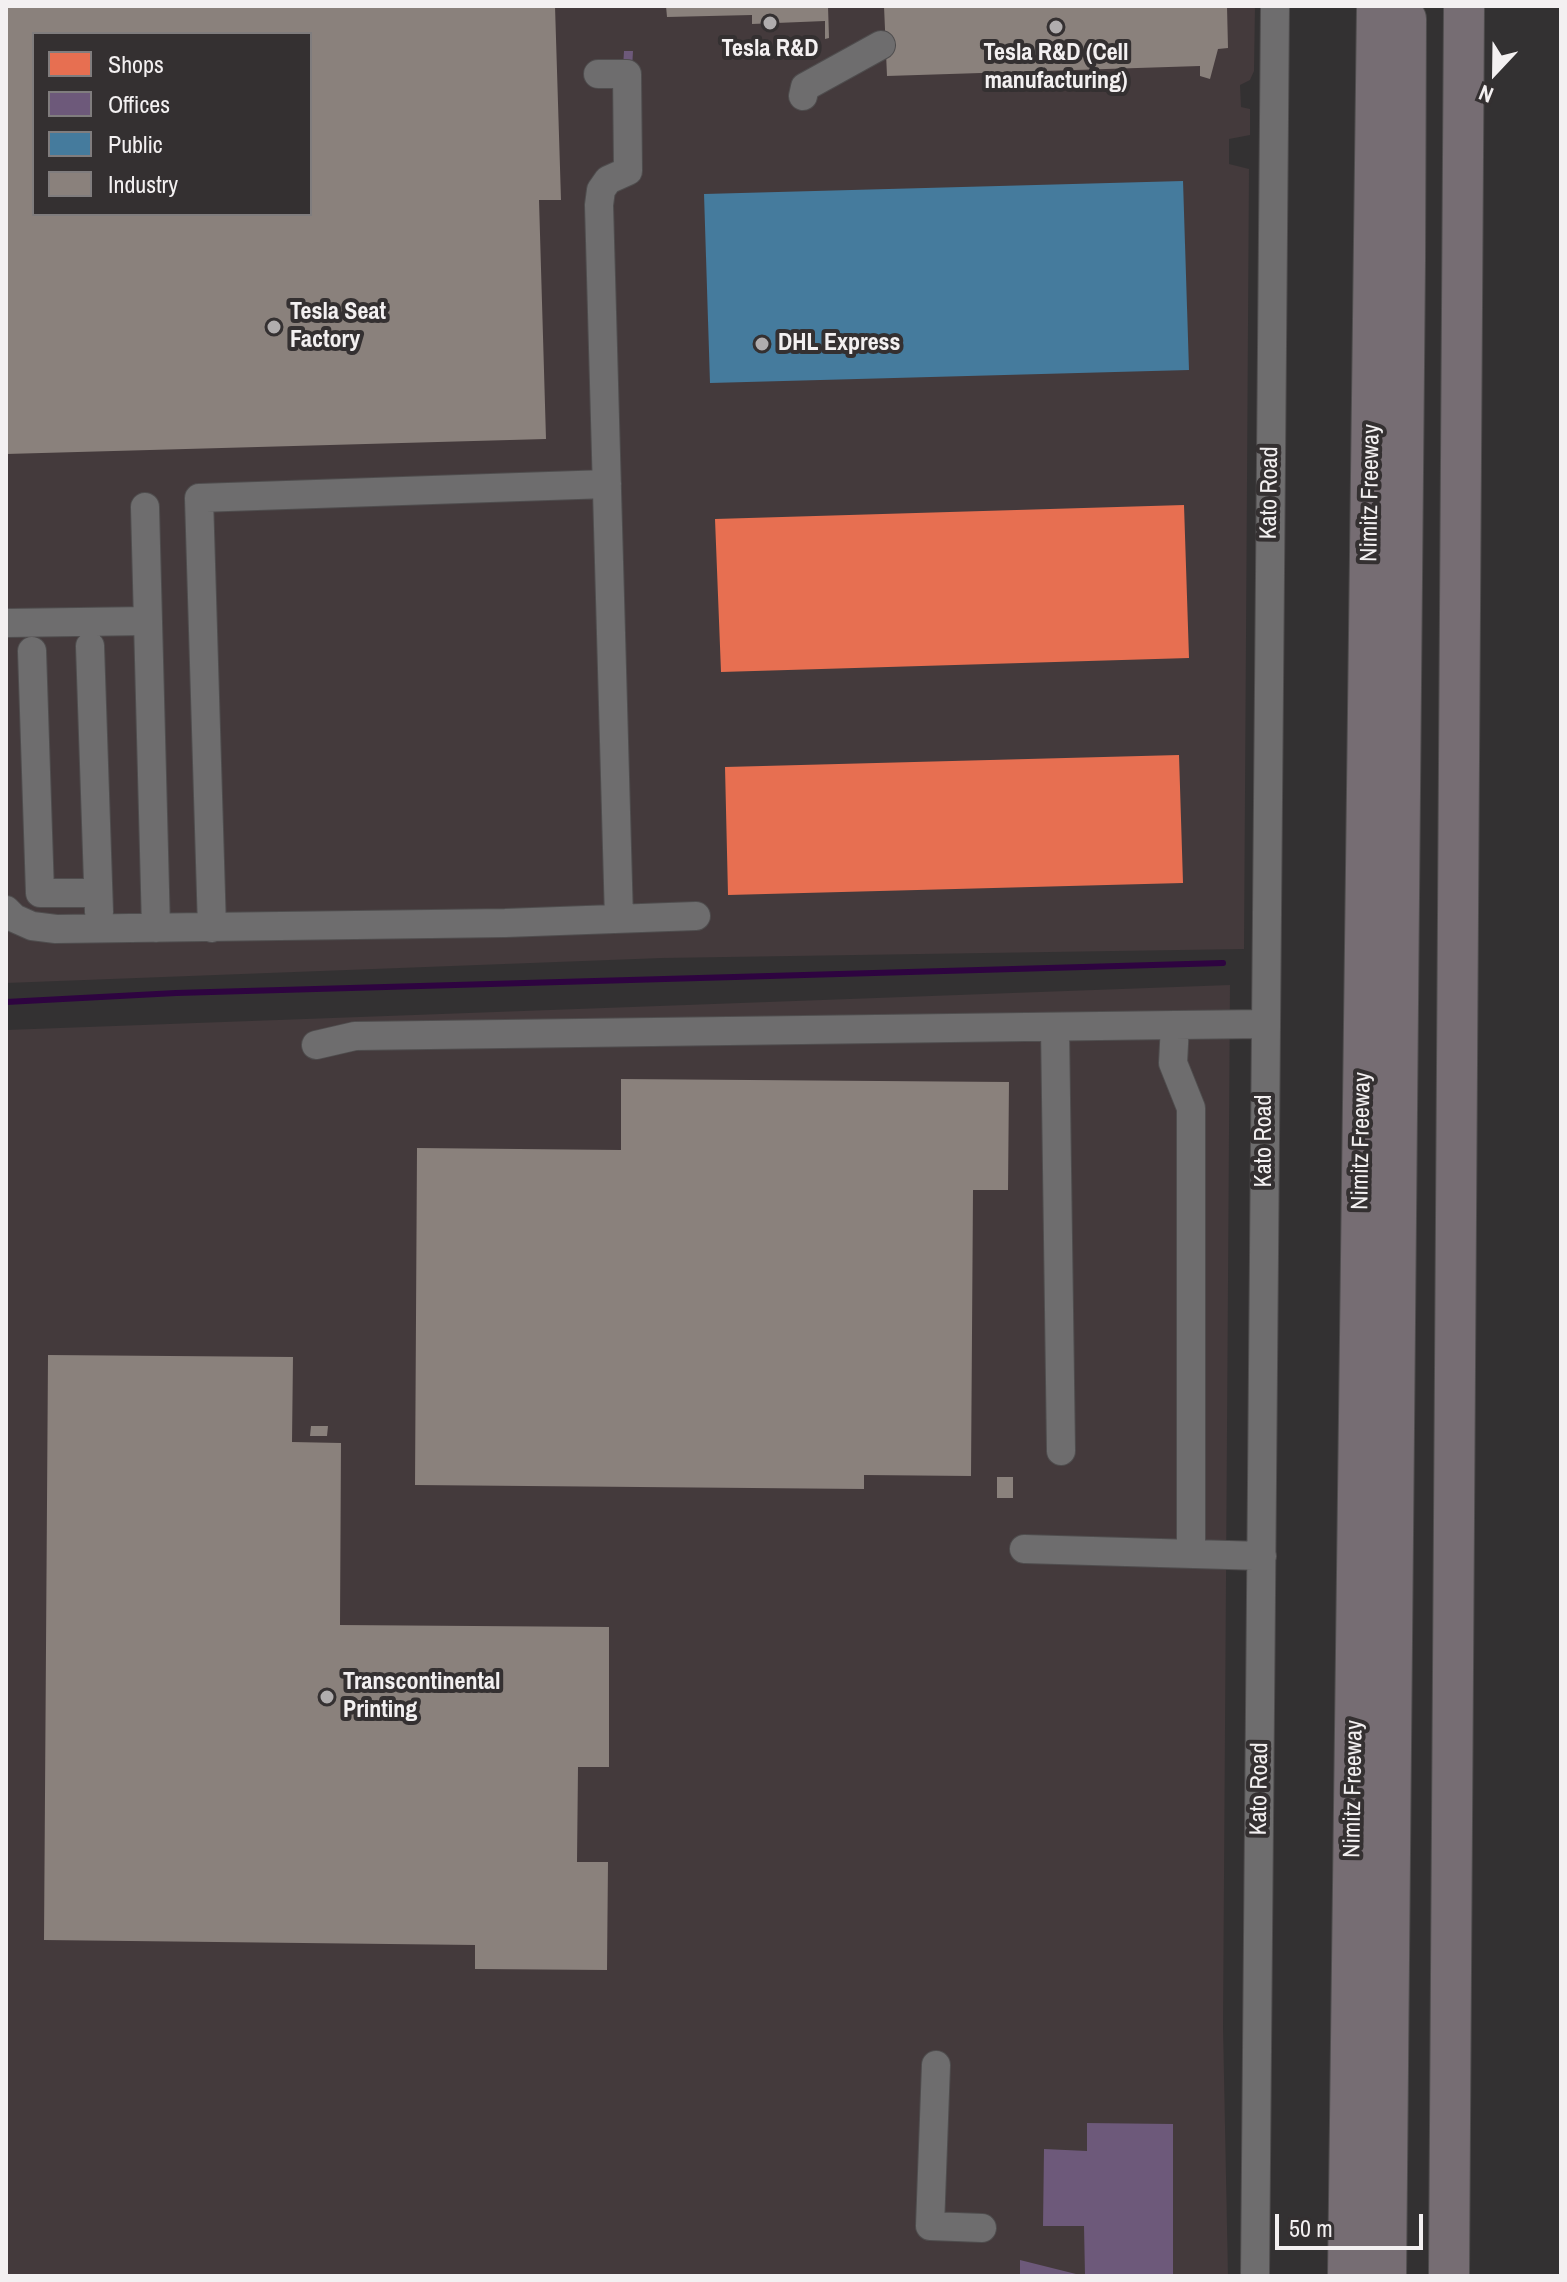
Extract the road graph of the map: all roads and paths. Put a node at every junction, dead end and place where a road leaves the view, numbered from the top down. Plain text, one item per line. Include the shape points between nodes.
1 (1275, 6) edge
2 (1377, 6) edge
3 (1394, 6) edge
4 (1464, 6) edge
5 (881, 45) dead end
6 (598, 74) dead end
7 (803, 96) dead end
8 (607, 484) junction
9 (145, 507) dead end
10 (148, 621) junction
11 (6, 623) edge
12 (90, 646) dead end
13 (32, 651) dead end
14 (98, 893) junction
15 (6, 910) edge
16 (696, 916) dead end
17 (619, 919) junction
18 (156, 928) junction
19 (212, 928) junction
20 (100, 929) junction
21 (1265, 1024) junction
22 (1175, 1025) junction
23 (1055, 1027) junction
24 (316, 1045) dead end
25 (1061, 1451) dead end
26 (1024, 1549) dead end
27 (1191, 1554) junction
28 (1262, 1556) junction
29 (936, 2065) dead end
30 (982, 2228) dead end
31 (1255, 2276) edge
32 (1348, 2276) edge
33 (1386, 2276) edge
34 (1449, 2276) edge

1 - 21 street, Kato Road
2 - 32 highway, Nimitz Freeway
3 - 33 highway via 1406,19
4 - 34 highway
5 - 7 street via 805,87
6 - 8 street via 627,74 628,171 608,180 599,205
8 - 17 street
8 - 19 street via 199,498
9 - 10 street
10 - 11 street
10 - 18 street
12 - 14 street
13 - 14 street via 40,893
14 - 20 street
15 - 20 street via 32,926
16 - 17 street
17 - 19 street
18 - 19 street
18 - 20 street
21 - 22 street
21 - 28 street, Kato Road
22 - 23 street
22 - 27 street via 1173,1063 1191,1108
23 - 24 street via 355,1036
23 - 25 street
26 - 27 street
27 - 28 street
28 - 31 street, Kato Road
29 - 30 street via 930,2226

